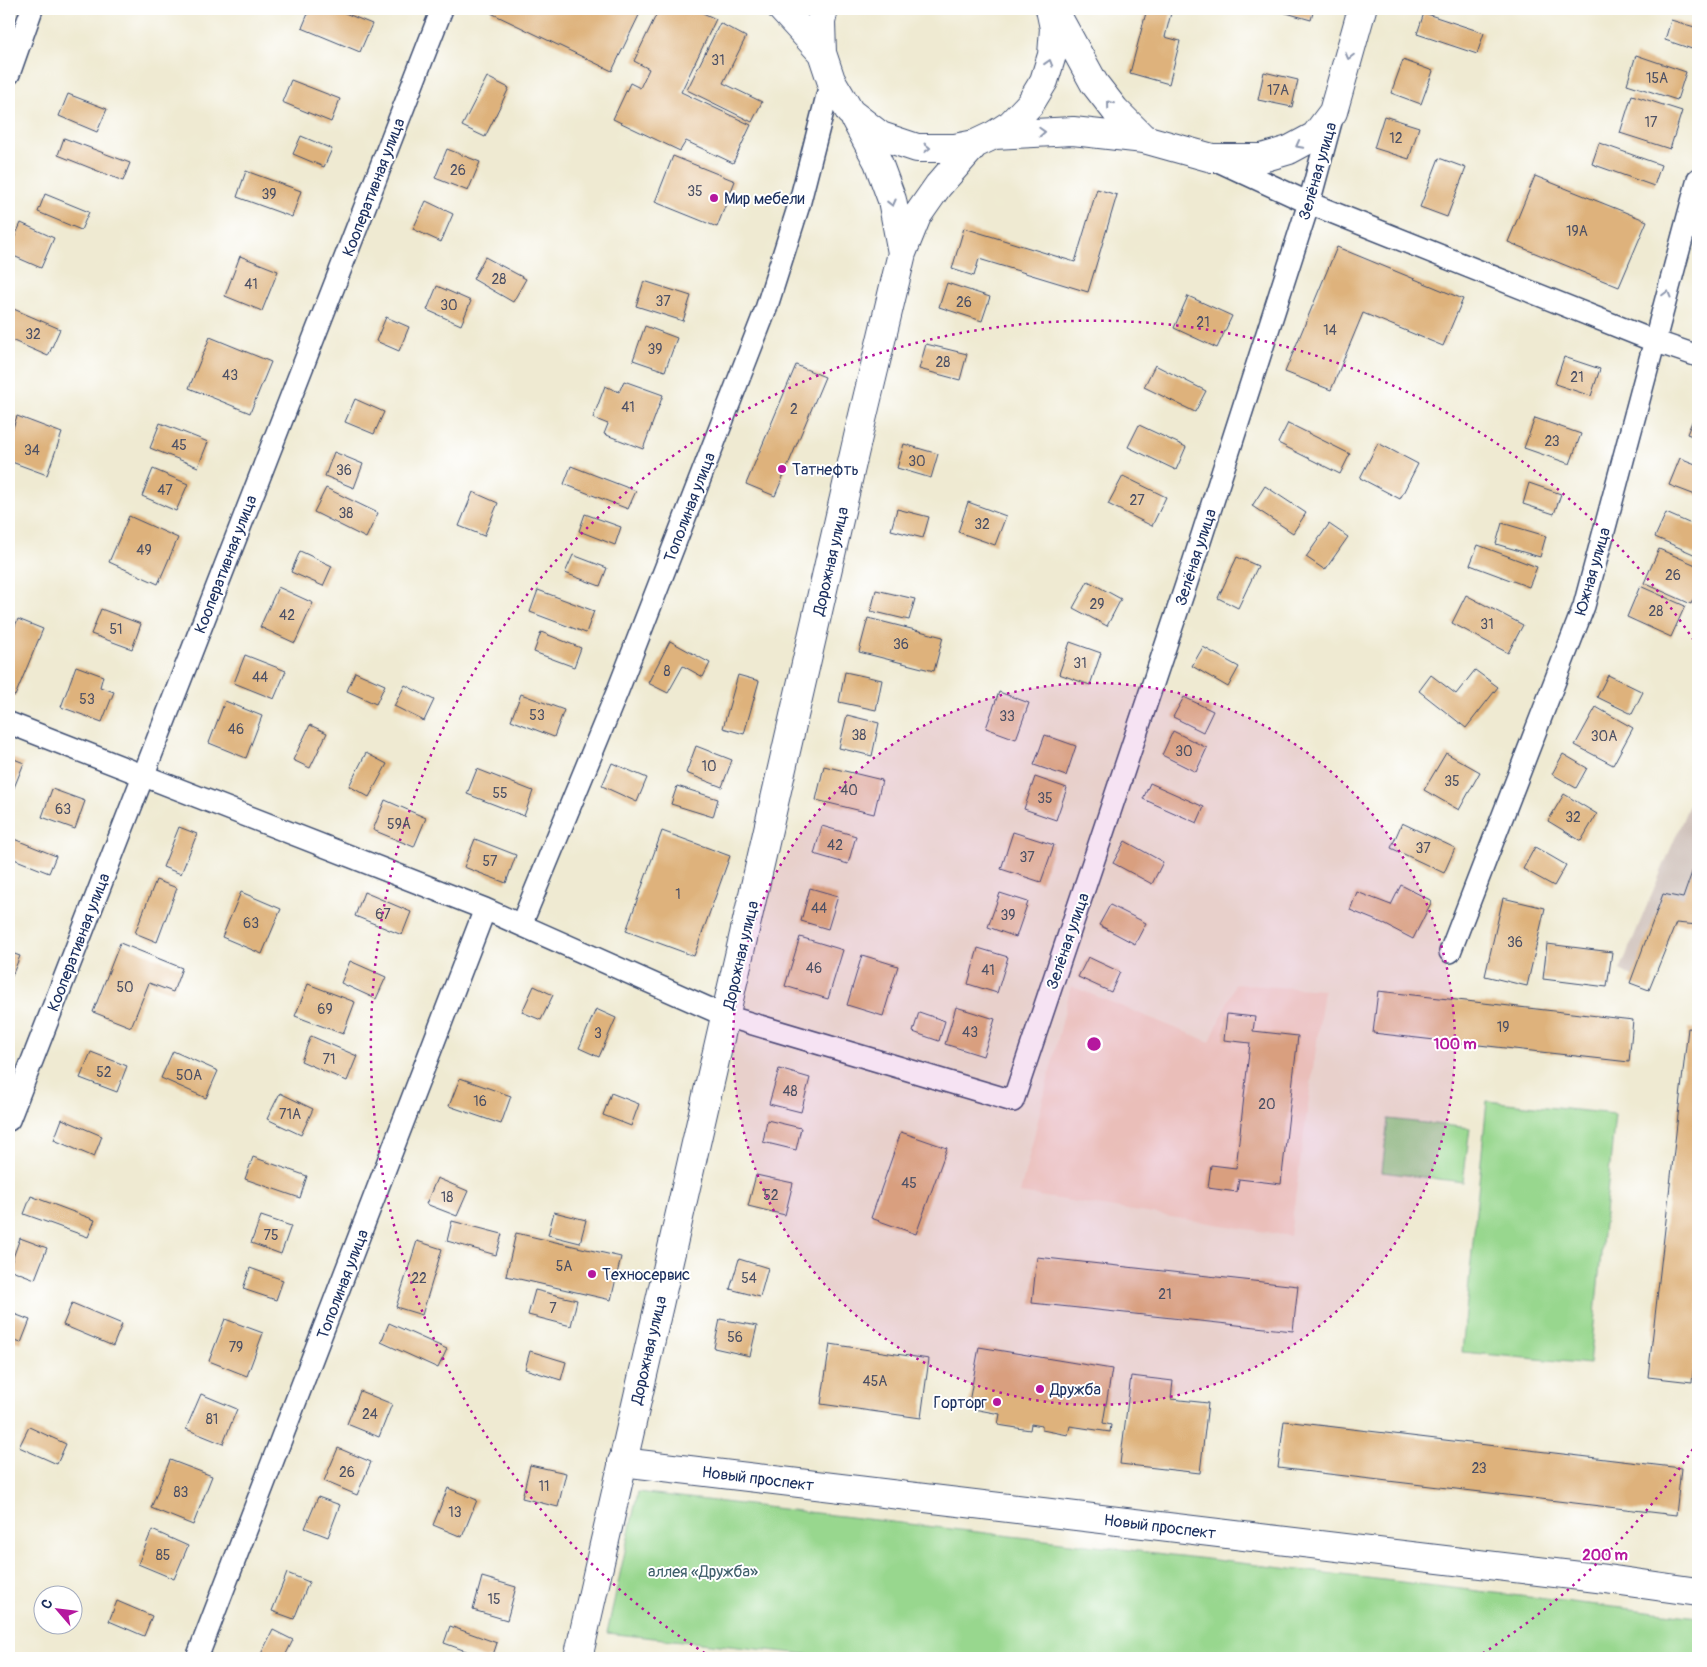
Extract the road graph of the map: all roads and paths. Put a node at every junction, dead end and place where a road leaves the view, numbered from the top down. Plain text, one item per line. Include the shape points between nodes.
1 (32, 9) edge
2 (442, 9) edge
3 (782, 9) edge
4 (824, 9) edge
5 (1052, 9) edge
6 (1362, 9) edge
7 (822, 53) junction
8 (9, 74) edge
9 (831, 80) junction
10 (850, 112) junction
11 (1333, 112) junction
12 (984, 139) junction
13 (1144, 139) junction
14 (1212, 158) junction
15 (1698, 179) edge
16 (1309, 203) junction
17 (902, 253) junction
18 (1654, 341) junction
19 (1698, 356) edge
20 (9, 723) edge
21 (142, 776) junction
22 (485, 909) junction
23 (521, 925) junction
24 (1450, 952) dead end
25 (726, 1016) junction
26 (9, 1120) edge
27 (622, 1462) junction
28 (1698, 1589) edge
29 (197, 1658) edge
30 (579, 1658) edge

1 - 8 street
2 - 21 street, Кооперативная улица
3 - 7 main road
4 - 7 main road
12 -> 5 main road via 1011,124 1030,104 1044,81 1052,55
13 -> 5 main road via 1094,83
6 -> 11 main road, Зелёная улица
7 - 9 main road
9 - 10 main road
9 - 23 street, Тополиная улица via 766,309 618,690
10 -> 12 main road via 880,136 917,148 955,148
10 -> 17 main road via 878,162 892,200
11 -> 14 main road via 1316,136 1289,150 1262,158
11 - 16 street, Зелёная улица
12 -> 13 main road via 1074,131
12 - 17 main road, Дорожная улица via 938,186 917,216
13 - 14 main road
14 - 16 street
18 -> 15 street, Южная улица
16 - 18 street
16 - 25 street, Зелёная улица via 1186,585 1013,1101
17 - 25 main road, Дорожная улица
18 - 19 street
18 - 24 street, Южная улица via 1584,606
20 - 21 street
21 - 22 street
21 - 26 street, Кооперативная улица
22 - 23 street
22 - 29 street, Тополиная улица
23 - 25 street
25 - 27 main road, Дорожная улица
27 - 28 main road, Новый проспект
27 - 30 main road, Дорожная улица

